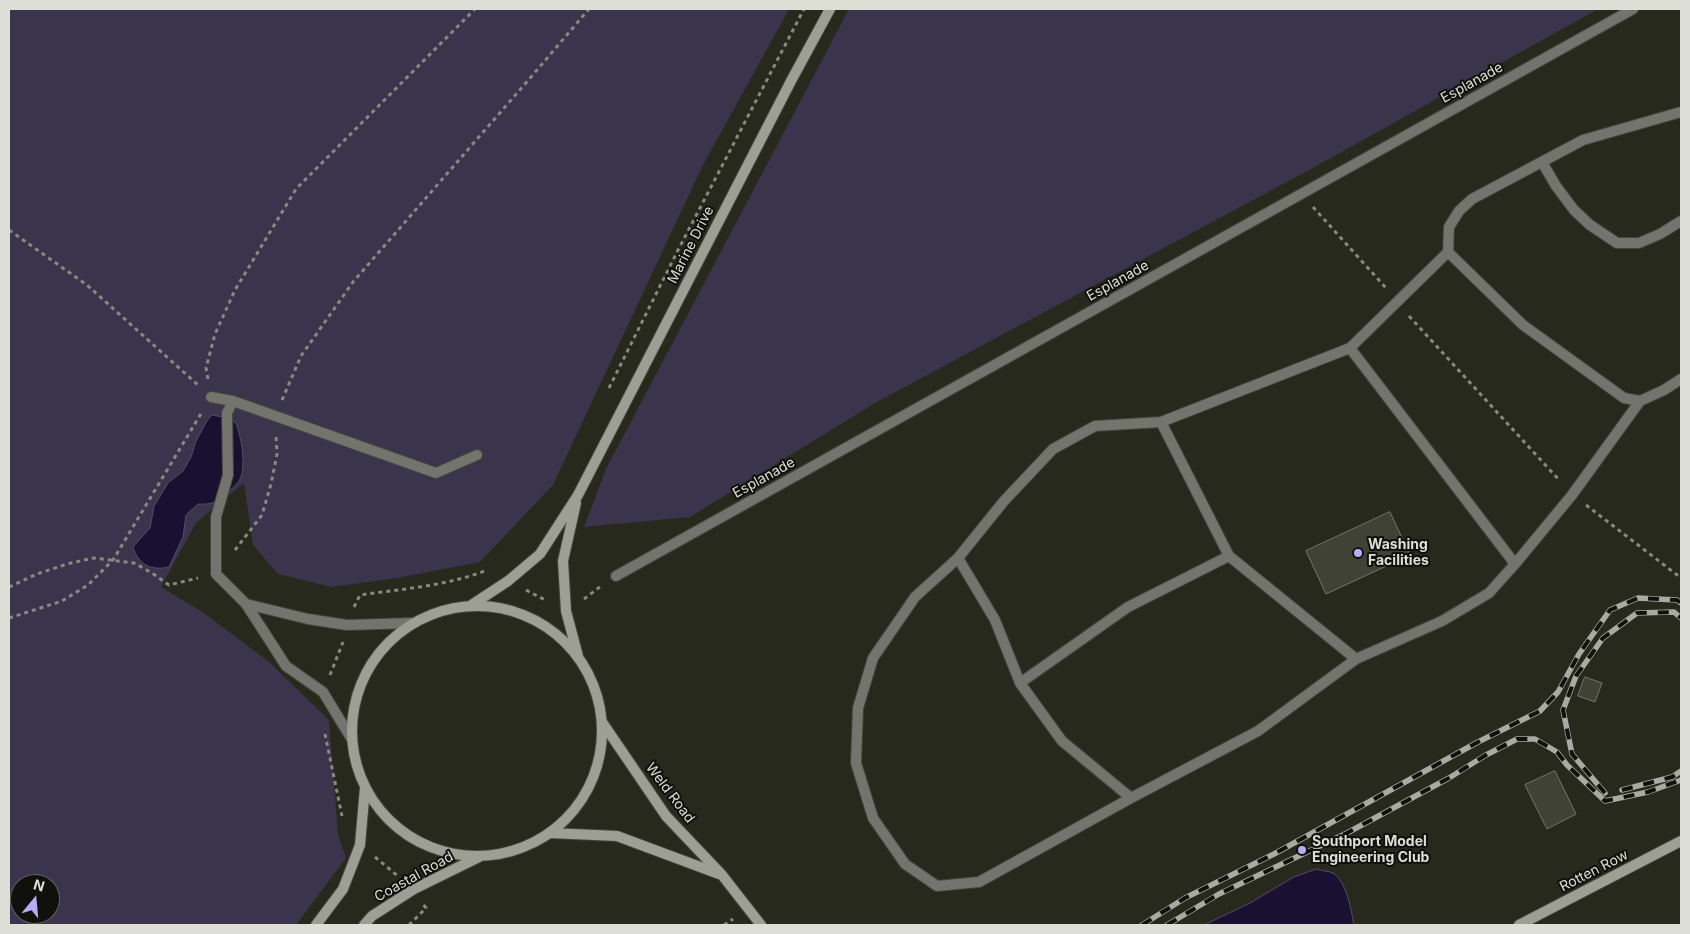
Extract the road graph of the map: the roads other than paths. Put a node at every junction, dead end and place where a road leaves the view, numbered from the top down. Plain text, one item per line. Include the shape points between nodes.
1 (830, 9) edge
2 (1633, 9) edge
3 (1681, 112) edge
4 (1542, 162) junction
5 (1681, 221) edge
6 (1448, 252) junction
7 (1350, 348) junction
8 (1681, 379) edge
9 (211, 397) road end
10 (1640, 401) junction
11 (232, 402) junction
12 (1161, 422) junction
13 (477, 455) dead end
14 (578, 495) junction
15 (1229, 556) junction
16 (958, 558) junction
17 (1515, 564) junction
18 (616, 576) dead end
19 (246, 604) junction
20 (470, 606) junction
21 (412, 623) junction
22 (579, 658) junction
23 (1356, 658) junction
24 (1020, 682) junction
25 (602, 722) junction
26 (351, 738) junction
27 (364, 788) junction
28 (1131, 798) junction
29 (550, 833) junction
30 (1681, 841) edge
31 (480, 857) junction
32 (722, 875) junction
33 (316, 925) edge
34 (364, 925) edge
35 (760, 925) edge
36 (1519, 925) edge

1 - 14 street, Marine Drive
2 - 18 street, Esplanade
3 - 4 street via 1584,140
4 - 5 street via 1574,210 1617,243 1639,243
4 - 6 street via 1472,199 1459,211 1449,227
6 - 7 street
6 - 10 street via 1523,325 1624,398
7 - 12 street
7 - 17 street
8 - 10 street
9 - 11 street
10 - 17 street via 1572,495
11 - 13 street via 436,473
11 - 19 street via 228,412 228,476 216,517 216,574
12 - 15 street
12 - 16 street via 1095,426 1053,449 1004,501
14 - 20 street, Marine Drive via 540,554 508,581
14 - 22 street, Marine Drive via 563,561 566,611
15 - 23 street
15 - 24 street via 1128,607
16 - 24 street via 995,620
16 - 28 street via 915,597 872,658 858,708 856,763 873,818 905,864 937,886 979,882
17 - 23 street via 1482,598 1442,621
19 - 21 street via 347,625
19 - 26 street via 286,666 323,692
20 - 21 street via 439,611
20 - 22 street via 512,611 541,623
21 - 26 street via 389,641 362,680 352,713
22 - 25 street via 595,689
23 - 28 street via 1258,731
24 - 28 street via 1062,741
25 - 29 street via 601,747 590,785 572,813
25 - 32 street, Weld Road via 666,816
26 - 27 street
27 - 31 street via 397,828 431,848
27 - 33 street via 360,845 343,889
29 - 31 street via 510,852
29 - 32 street via 617,836
30 - 36 street, Rotten Row
31 - 34 street, Coastal Road via 414,890 372,916
32 - 35 street, Weld Road

